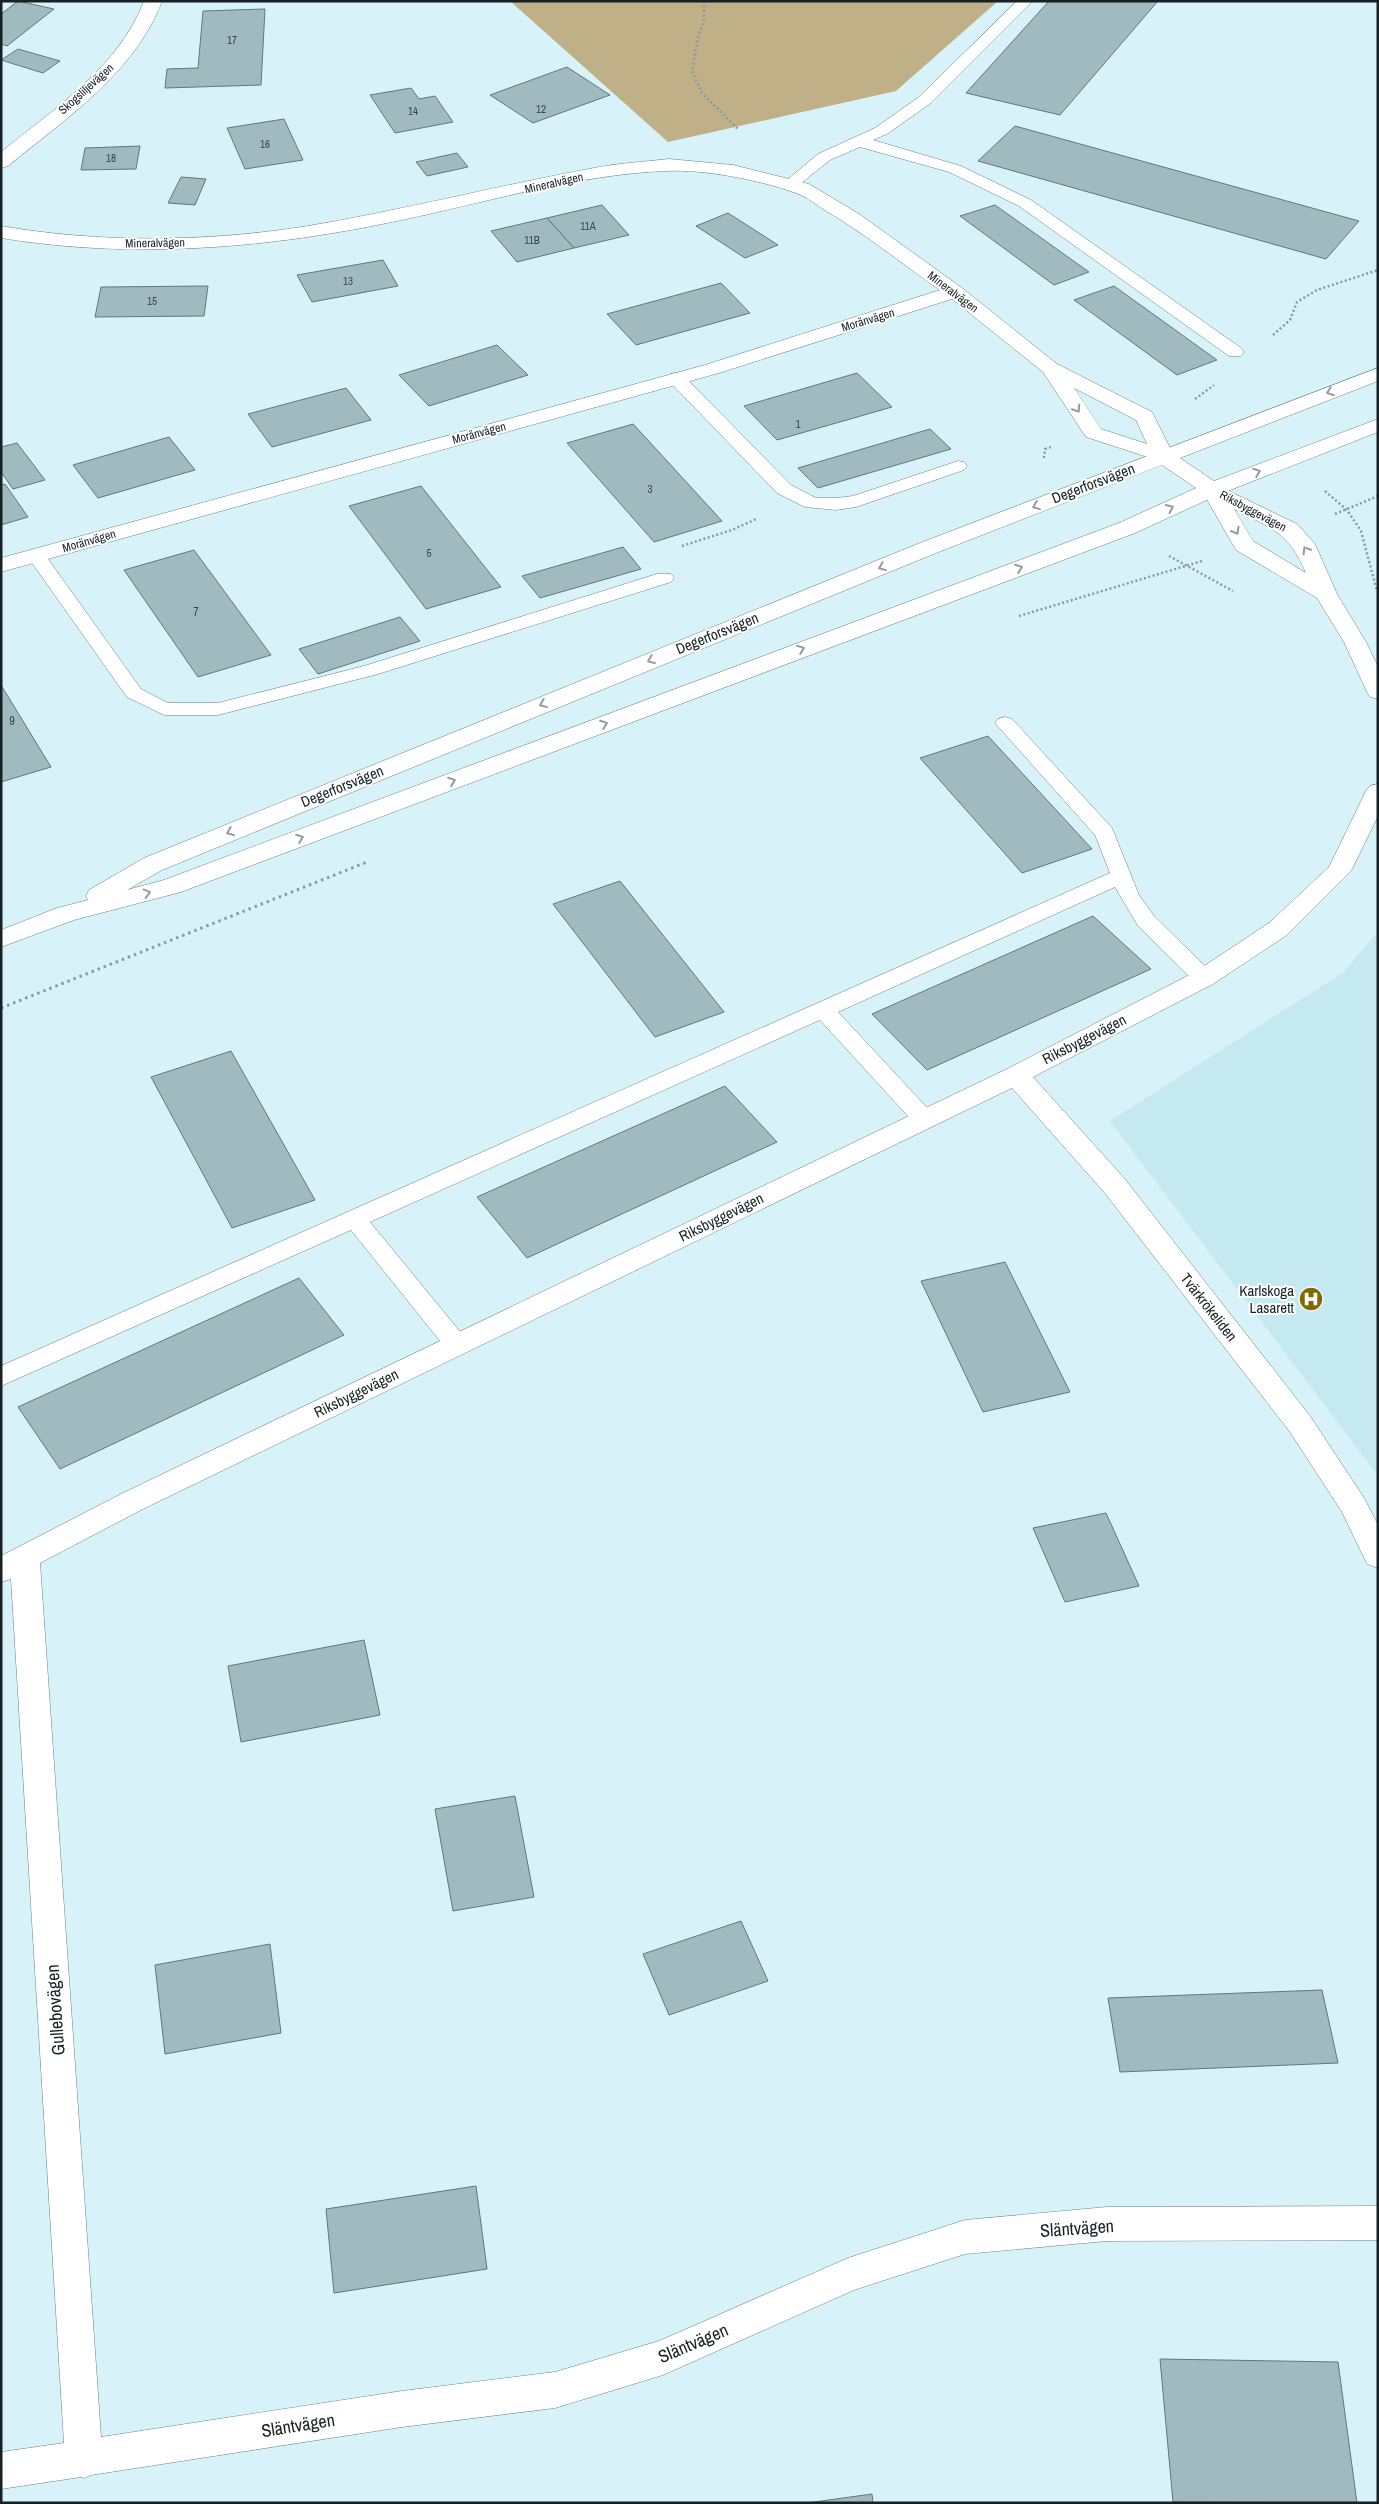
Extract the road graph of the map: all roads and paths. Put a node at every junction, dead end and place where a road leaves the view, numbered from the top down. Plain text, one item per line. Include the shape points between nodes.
1 (153, 1) edge
2 (704, 1) edge
3 (1026, 1) edge
4 (858, 141) junction
5 (1, 162) edge
6 (786, 184) junction
7 (1, 232) edge
8 (1378, 270) edge
9 (955, 292) junction
10 (1235, 352) junction
11 (1050, 368) junction
12 (1378, 374) edge
13 (676, 378) junction
14 (1193, 400) dead end
15 (1378, 425) edge
16 (1163, 456) junction
17 (958, 466) dead end
18 (1212, 489) junction
19 (1378, 496) edge
20 (802, 498) junction
21 (36, 556) junction
22 (1, 565) edge
23 (664, 578) joint
24 (1378, 592) edge
25 (1326, 594) junction
26 (1378, 692) edge
27 (1005, 723) dead end
28 (1378, 790) edge
29 (1122, 876) junction
30 (66, 914) junction
31 (1, 939) edge
32 (1204, 978) junction
33 (823, 1010) junction
34 (1016, 1074) junction
35 (924, 1119) junction
36 (355, 1219) junction
37 (457, 1344) junction
38 (1, 1376) edge
39 (1378, 1556) edge
40 (13, 1565) edge
41 (1378, 2223) edge
42 (84, 2460) junction
43 (1, 2471) edge

1 - 5 street, Skogsliljevägen via 136,40 110,69
2 - 6 path via 704,21 692,72 702,93 771,164
3 - 4 lane via 925,100 881,131
4 - 6 lane via 824,157
4 - 10 lane via 955,169 1025,203
6 - 7 street, Mineralvägen via 733,171 669,165 596,173 300,233 214,242 125,244
6 - 9 street, Mineralvägen via 802,188 852,218
8 - 10 path via 1317,290 1297,302 1290,320 1273,335
9 - 11 street, Mineralvägen
9 - 13 street, Moränvägen
10 - 14 path via 1221,380
11 - 16 street, Mineralvägen via 1145,416
11 -> 16 street, Mineralvägen via 1094,433
12 -> 16 street, Degerforsvägen
13 - 20 lane via 784,488
13 - 21 street, Moränvägen
18 -> 15 street, Degerforsvägen
16 - 18 street
16 -> 30 street, Degerforsvägen via 900,559 153,864
17 - 20 lane via 856,501 812,503
18 -> 25 street, Riksbyggevägen via 1244,545
25 -> 18 street, Riksbyggevägen via 1307,549 1289,528
30 -> 18 street, Degerforsvägen via 182,882 1127,528
19 - 24 path via 1347,510 1361,532
20 - 23 path via 732,530 660,556 656,564
21 - 22 street, Moränvägen
21 - 23 lane via 134,693 164,710 218,709 371,670
25 - 26 street, Riksbyggevägen via 1355,642
27 - 29 lane via 1105,833
28 - 32 street, Riksbyggevägen via 1339,871 1278,928
29 - 32 lane via 1129,896 1146,921
29 - 33 lane
30 - 31 street, Degerforsvägen
32 - 34 street, Riksbyggevägen
33 - 35 lane
33 - 36 lane
34 - 35 street, Riksbyggevägen
34 - 39 street, Tvärkrökeliden via 1114,1185 1300,1424 1354,1506
35 - 37 street, Riksbyggevägen
36 - 37 lane
36 - 38 lane
37 - 40 street, Riksbyggevägen via 133,1501
40 - 42 street, Gullebovägen
41 - 42 street, Släntvägen via 1107,2224 965,2237 848,2275 663,2356 555,2390 402,2409
42 - 43 street, Släntvägen

